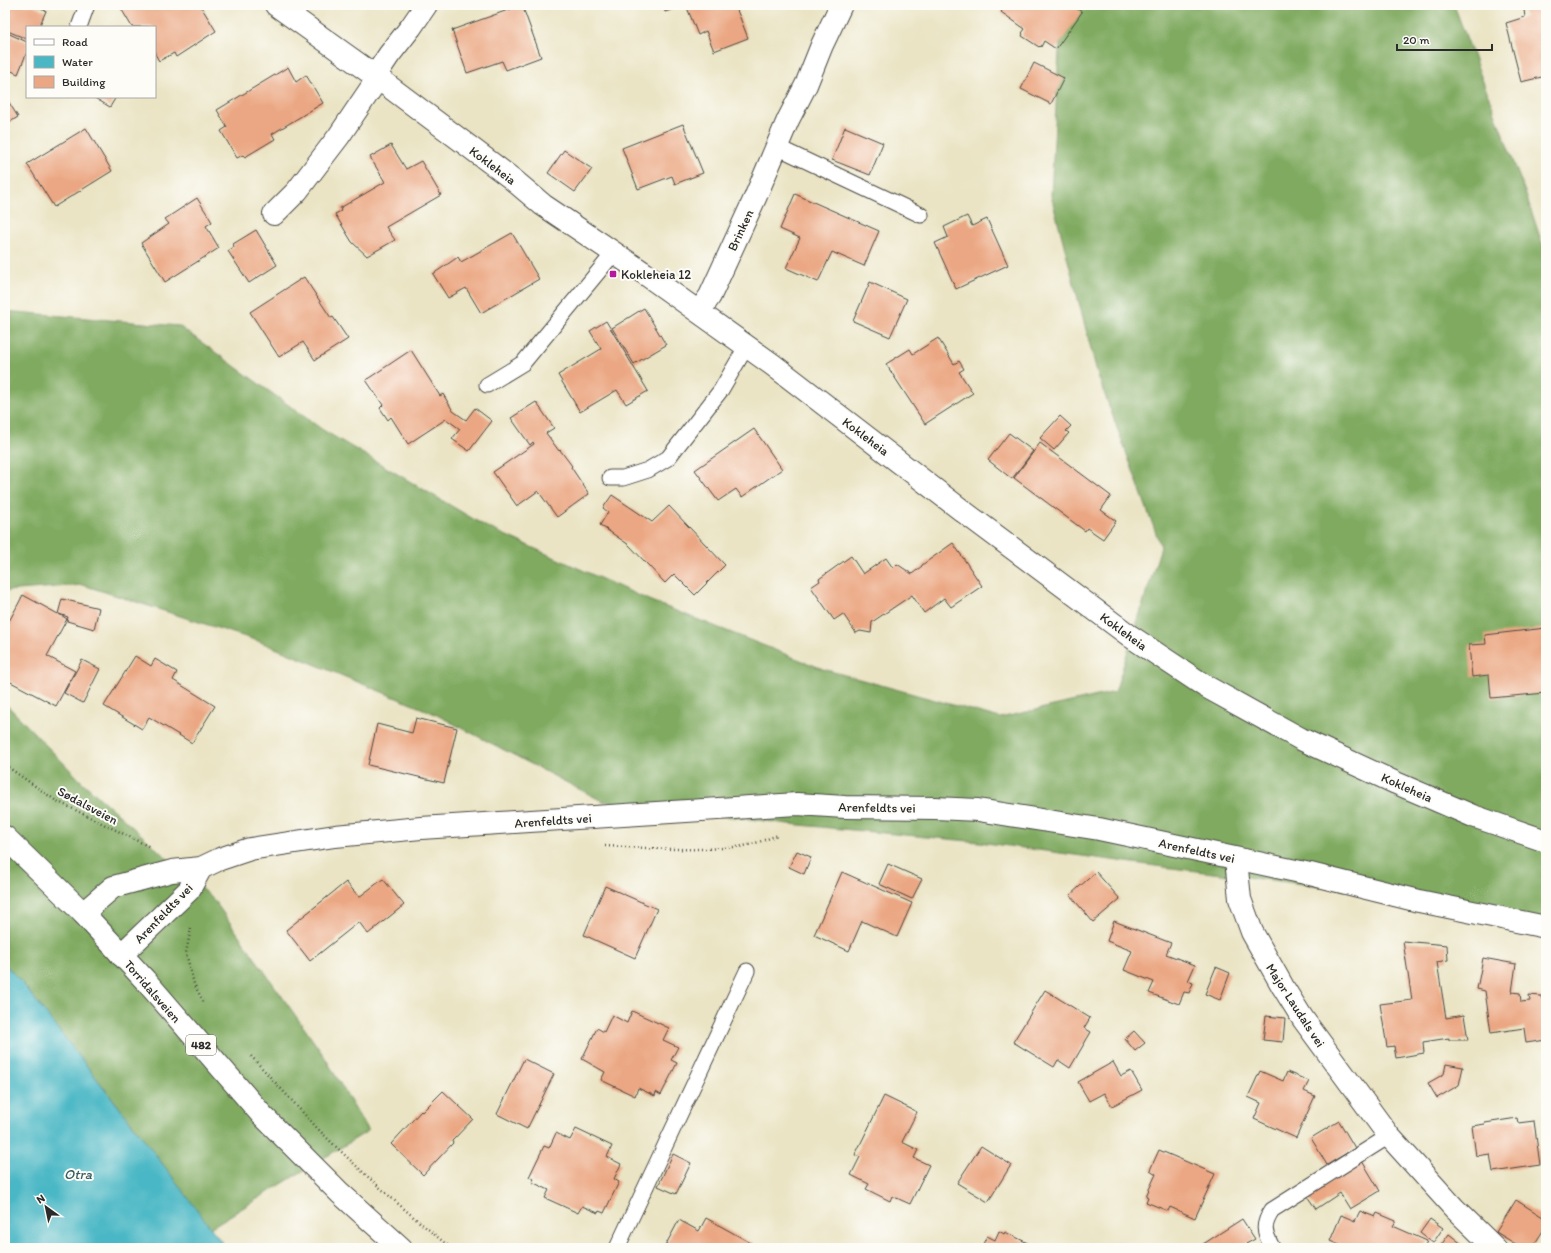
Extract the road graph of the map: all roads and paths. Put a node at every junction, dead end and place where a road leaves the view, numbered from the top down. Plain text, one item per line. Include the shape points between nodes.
1 (87, 5) edge
2 (276, 5) edge
3 (426, 5) edge
4 (841, 5) edge
5 (79, 26) edge
6 (375, 76) junction
7 (777, 147) junction
8 (274, 214) dead end
9 (921, 214) dead end
10 (612, 252) junction
11 (699, 312) junction
12 (746, 347) junction
13 (487, 385) dead end
14 (610, 478) dead end
15 (5, 765) edge
16 (780, 834) dead end
17 (5, 837) edge
18 (1546, 841) edge
19 (600, 846) dead end
20 (150, 848) dead end
21 (1236, 859) junction
22 (201, 868) junction
23 (83, 913) junction
24 (194, 922) dead end
25 (1546, 927) edge
26 (121, 955) junction
27 (747, 971) dead end
28 (209, 1009) dead end
29 (249, 1054) dead end
30 (1389, 1136) junction
31 (1272, 1247) edge
32 (401, 1248) edge
33 (451, 1248) edge
34 (617, 1248) edge
35 (1495, 1248) edge

1 - 5 lane
2 - 6 street, Kokleheia
3 - 6 street
4 - 7 street, Brinken
6 - 8 street via 372,87 339,136 305,181
6 - 10 street, Kokleheia via 543,204
7 - 9 lane
7 - 11 street, Brinken via 710,296
10 - 11 street, Kokleheia
10 - 13 lane via 599,272 523,363
11 - 12 street, Kokleheia
12 - 14 lane via 721,390 668,458 648,470 623,478
12 - 18 street, Kokleheia via 1124,631 1205,686 1301,738 1396,783 1473,816
15 - 20 path, Sødalsveien via 56,800
16 - 19 path via 744,845 712,849
17 - 23 street, Torridalsveien / 482
21 - 22 street, Arenfeldts vei via 1099,829 978,810 797,804 421,828 335,836 250,849
21 - 25 street, Arenfeldts vei
21 - 30 street, Major Laudals vei via 1240,899 1252,932 1303,1019
22 - 23 street, Arenfeldts vei via 172,871 113,887
22 - 26 street, Arenfeldts vei via 189,890
23 - 26 street, Torridalsveien / 482
24 - 28 path via 186,953 194,984
26 - 32 street, Torridalsveien / 482 via 262,1115
27 - 34 lane
29 - 33 path via 317,1128
30 - 31 lane via 1272,1210 1265,1220 1267,1238
30 - 35 street, Major Laudals vei via 1454,1208

